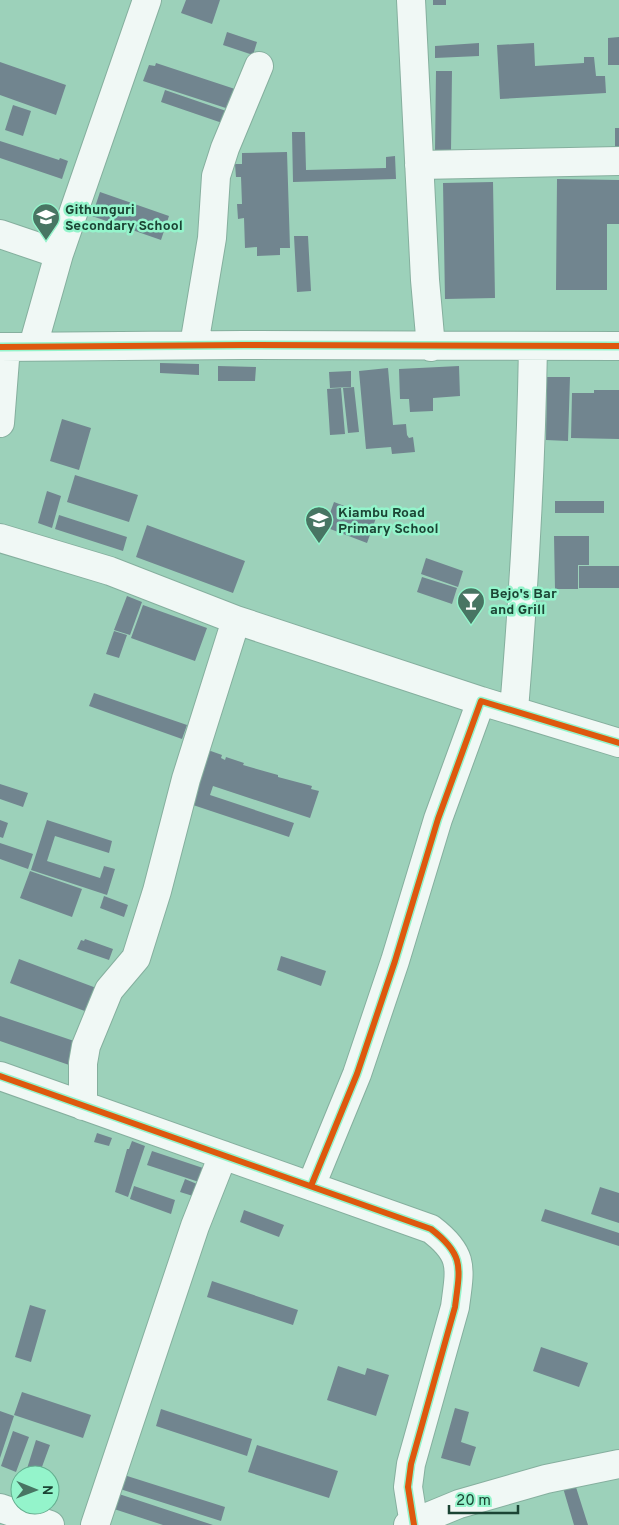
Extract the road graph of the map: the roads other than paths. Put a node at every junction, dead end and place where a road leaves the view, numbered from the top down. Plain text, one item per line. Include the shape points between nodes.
1 (147, 0) edge
2 (411, 0) edge
3 (259, 66) dead end
4 (619, 161) edge
5 (419, 165) junction
6 (0, 234) edge
7 (59, 254) junction
8 (194, 345) junction
9 (33, 346) junction
10 (533, 346) junction
11 (619, 346) edge
12 (3, 347) edge
13 (431, 347) junction
14 (0, 423) edge
15 (0, 538) edge
16 (236, 620) junction
17 (481, 701) junction
18 (514, 710) junction
19 (619, 743) edge
20 (0, 1076) edge
21 (83, 1106) junction
22 (222, 1155) junction
23 (311, 1186) junction
24 (619, 1464) edge
25 (0, 1508) edge
26 (412, 1524) edge
27 (50, 1525) edge
28 (95, 1525) edge

1 - 7 street
2 - 5 street
3 - 8 street via 216,176 212,238
4 - 5 street
5 - 13 street
6 - 7 street
7 - 9 street
8 - 9 street
8 - 13 street
9 - 12 street
10 - 11 street
10 - 13 street
10 - 18 street via 532,443
12 - 14 street
15 - 16 street via 110,570
16 - 17 street
16 - 21 street via 186,779 136,958 109,990 86,1046
17 - 18 street
17 - 23 street via 438,819 357,1074
18 - 19 street
20 - 21 street
21 - 22 street
22 - 23 street
22 - 28 street
23 - 26 street via 431,1229 449,1242 455,1253 458,1281 455,1308 410,1464 408,1487
24 - 26 street via 546,1479 460,1504
25 - 27 street

